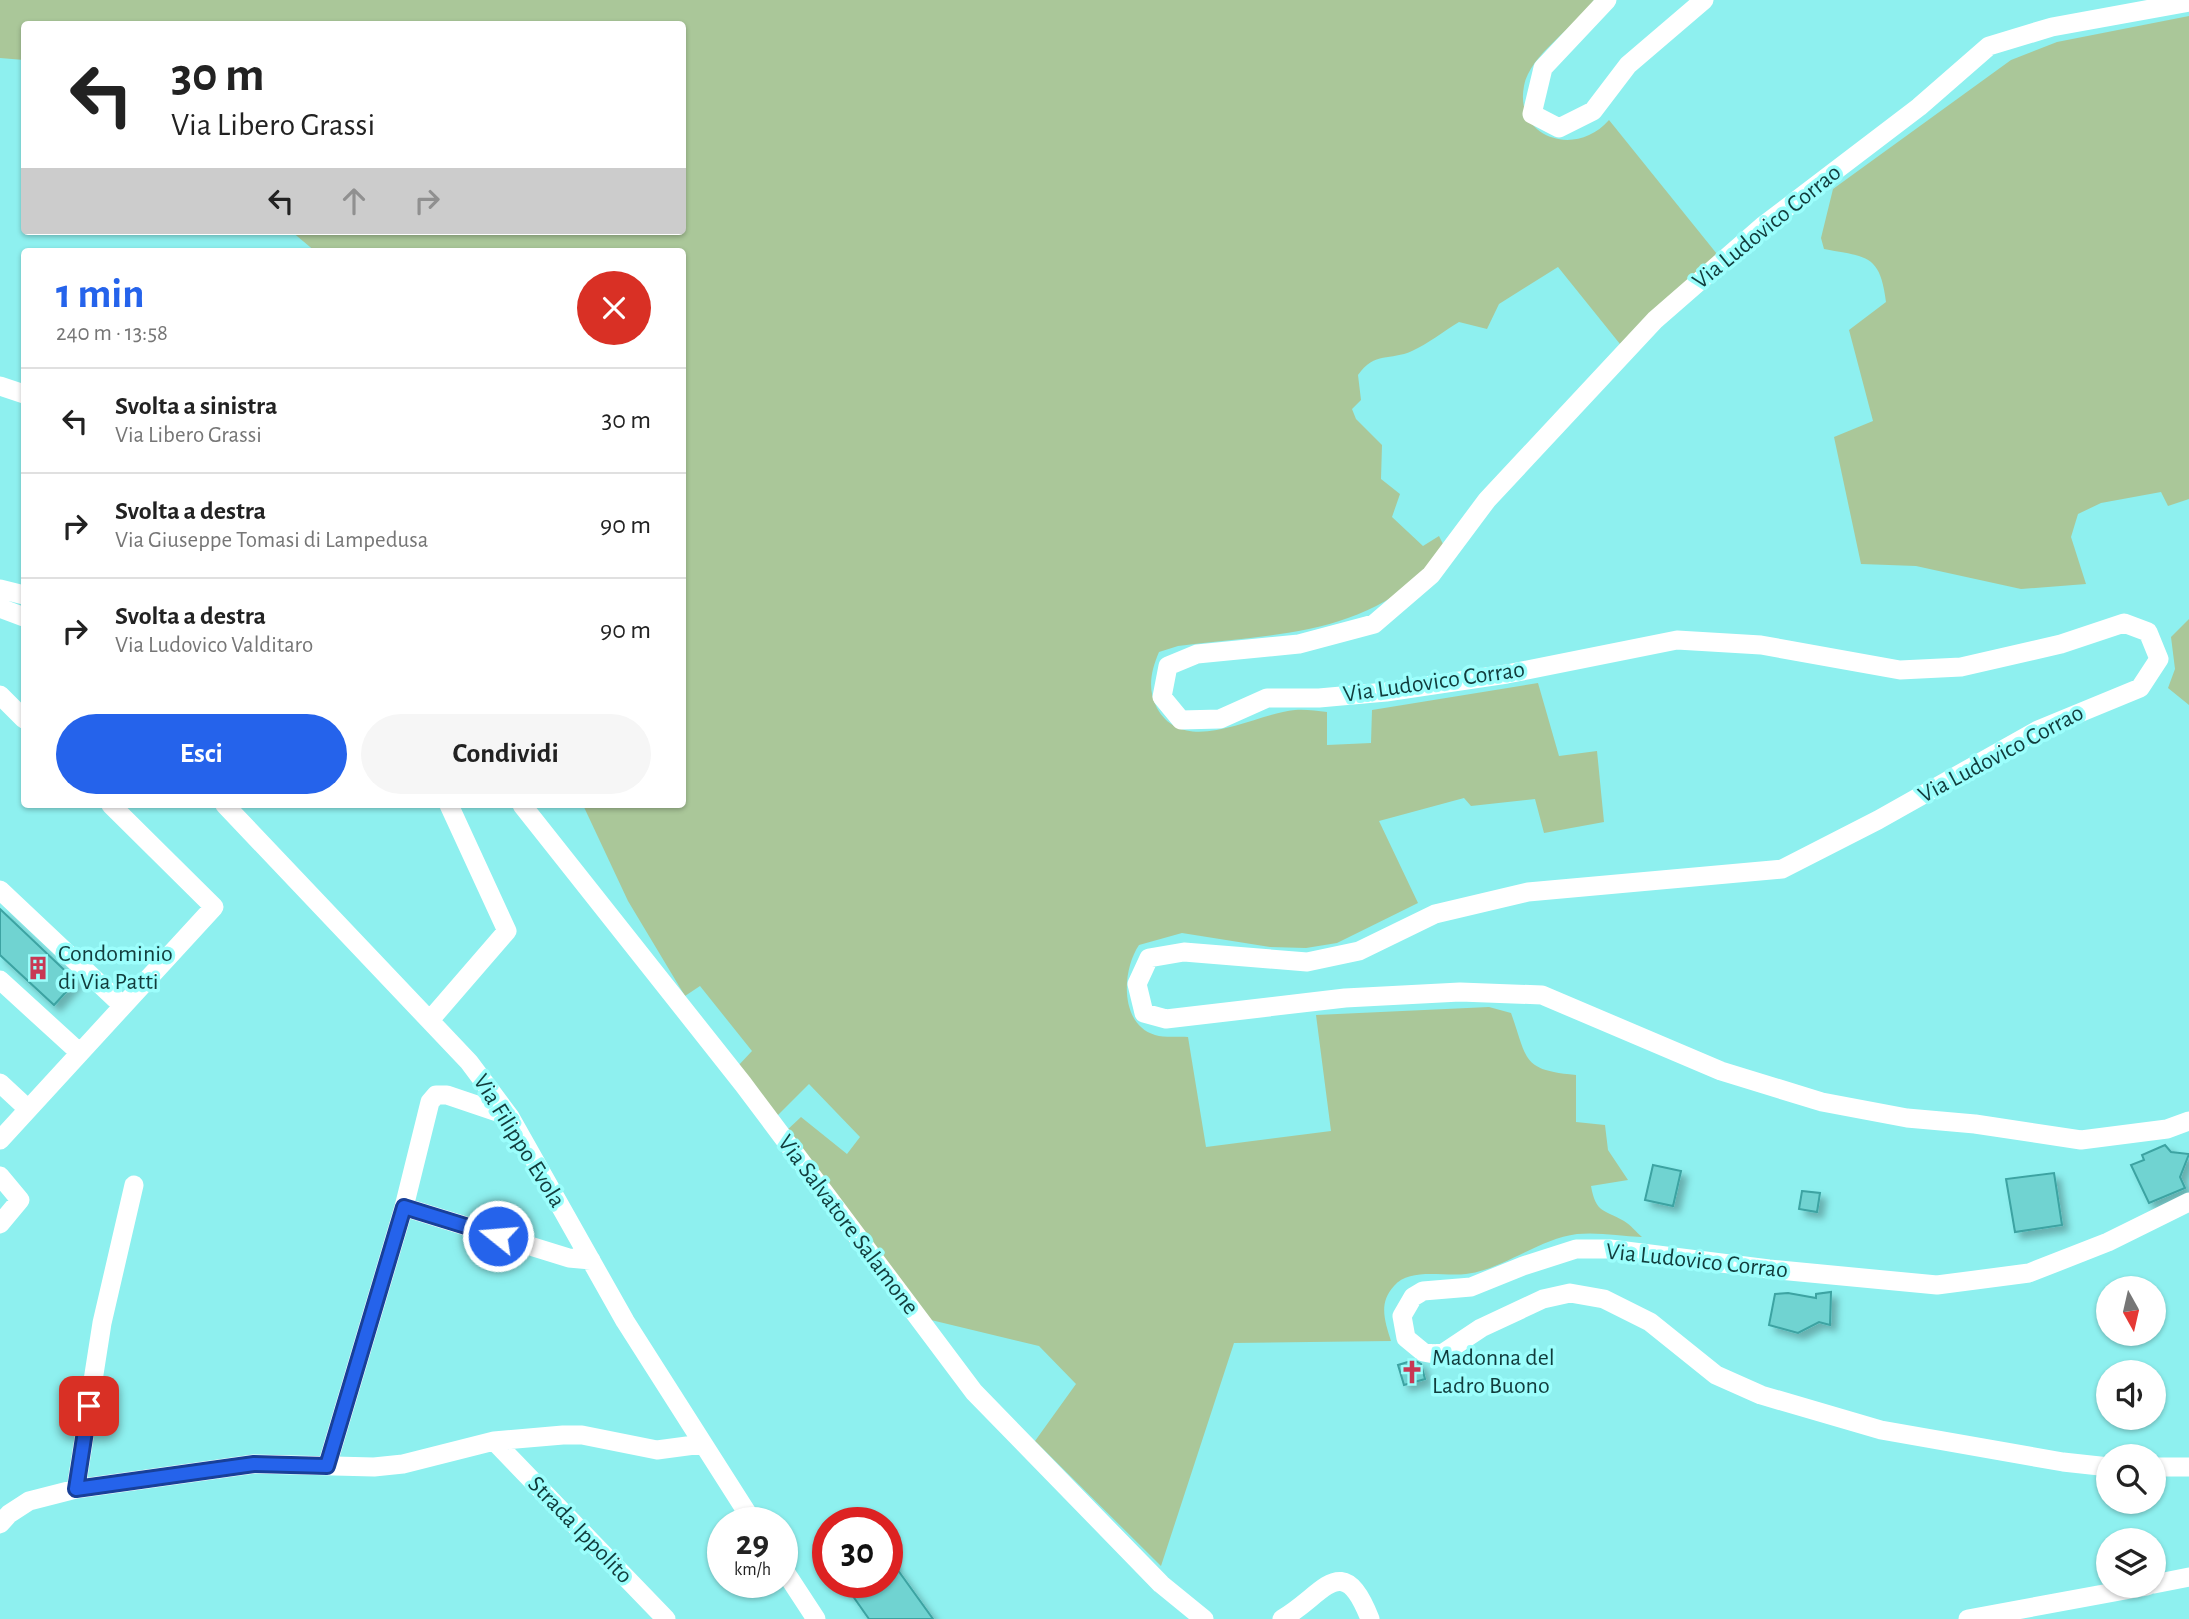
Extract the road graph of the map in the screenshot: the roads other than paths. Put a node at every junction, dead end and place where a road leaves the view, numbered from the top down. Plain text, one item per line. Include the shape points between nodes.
1 (1607, 0) edge
2 (1704, 0) edge
3 (2189, 2) edge
4 (0, 386) edge
5 (21, 393) edge
6 (0, 589) edge
7 (21, 594) edge
8 (0, 608) edge
9 (21, 616) edge
10 (0, 695) edge
11 (21, 716) edge
12 (114, 808) edge
13 (228, 808) edge
14 (450, 808) edge
15 (524, 808) edge
16 (0, 890) edge
17 (0, 980) edge
18 (123, 1006) junction
19 (429, 1020) junction
20 (79, 1053) junction
21 (0, 1083) edge
22 (28, 1109) junction
23 (510, 1117) junction
24 (2189, 1121) edge
25 (0, 1140) edge
26 (0, 1176) edge
27 (134, 1185) dead end
28 (2189, 1202) edge
29 (404, 1207) junction
30 (0, 1224) edge
31 (591, 1260) junction
32 (494, 1441) junction
33 (702, 1444) junction
34 (2096, 1465) edge
35 (327, 1466) junction
36 (2166, 1467) edge
37 (2189, 1467) edge
38 (76, 1489) junction
39 (743, 1507) edge
40 (0, 1524) edge
41 (2189, 1577) edge
42 (2166, 1582) edge
43 (798, 1591) edge
44 (2096, 1595) edge
45 (666, 1619) edge
46 (816, 1619) edge
47 (1204, 1619) edge
48 (1282, 1619) edge
49 (1370, 1619) edge
50 (1968, 1619) edge

1 - 2 street via 1543,68 1532,114 1559,128 1593,111 1628,65
3 - 24 street, Via Ludovico Corrao via 2052,27 1989,46 1919,107 1764,225 1655,320 1487,500 1431,575 1374,624 1298,644 1197,654 1168,666 1162,697 1181,720 1220,719 1267,698 1386,692 1507,674 1677,640 1761,645 1900,670 1961,667 2061,644 2124,623 2148,632 2159,659 2140,688 2038,730 1782,869 1528,892 1435,914 1359,951 1307,962 1184,952 1149,958 1137,984 1144,1013 1166,1019 1345,998 1460,992 1542,995 1721,1071 1822,1102 2081,1140 2167,1129
4 - 5 street
6 - 7 street
8 - 9 street
10 - 11 street
12 - 18 street via 214,907
13 - 19 street, Via Filippo Evola
14 - 19 street via 507,931
15 - 47 street, Via Salvatore Salamone via 743,1084 974,1392 1161,1584
16 - 18 street
17 - 20 street
18 - 20 street
19 - 23 street, Via Filippo Evola via 469,1062
20 - 22 street
21 - 22 street
22 - 25 street
23 - 29 street via 436,1095 430,1102
23 - 31 street, Via Filippo Evola
26 - 30 street via 20,1200
27 - 38 street via 102,1323
28 - 34 street, Via Ludovico Corrao via 2029,1273 1937,1285 1577,1249 1471,1287 1423,1291 1413,1297 1402,1316 1406,1338 1434,1354 1543,1299 1570,1293 1604,1299 1650,1322 1716,1375 1761,1395 1881,1430
29 - 31 street via 569,1258
29 - 35 street
31 - 33 street, Via Filippo Evola
32 - 33 street via 563,1435 671,1451
32 - 35 street via 402,1464
32 - 45 street, Strada Ippolito
33 - 39 street, Via Filippo Evola
35 - 38 street via 254,1464
36 - 37 street
38 - 40 street via 29,1501
41 - 42 street
43 - 46 street
44 - 50 street
48 - 49 street via 1333,1582 1345,1581 1355,1587

